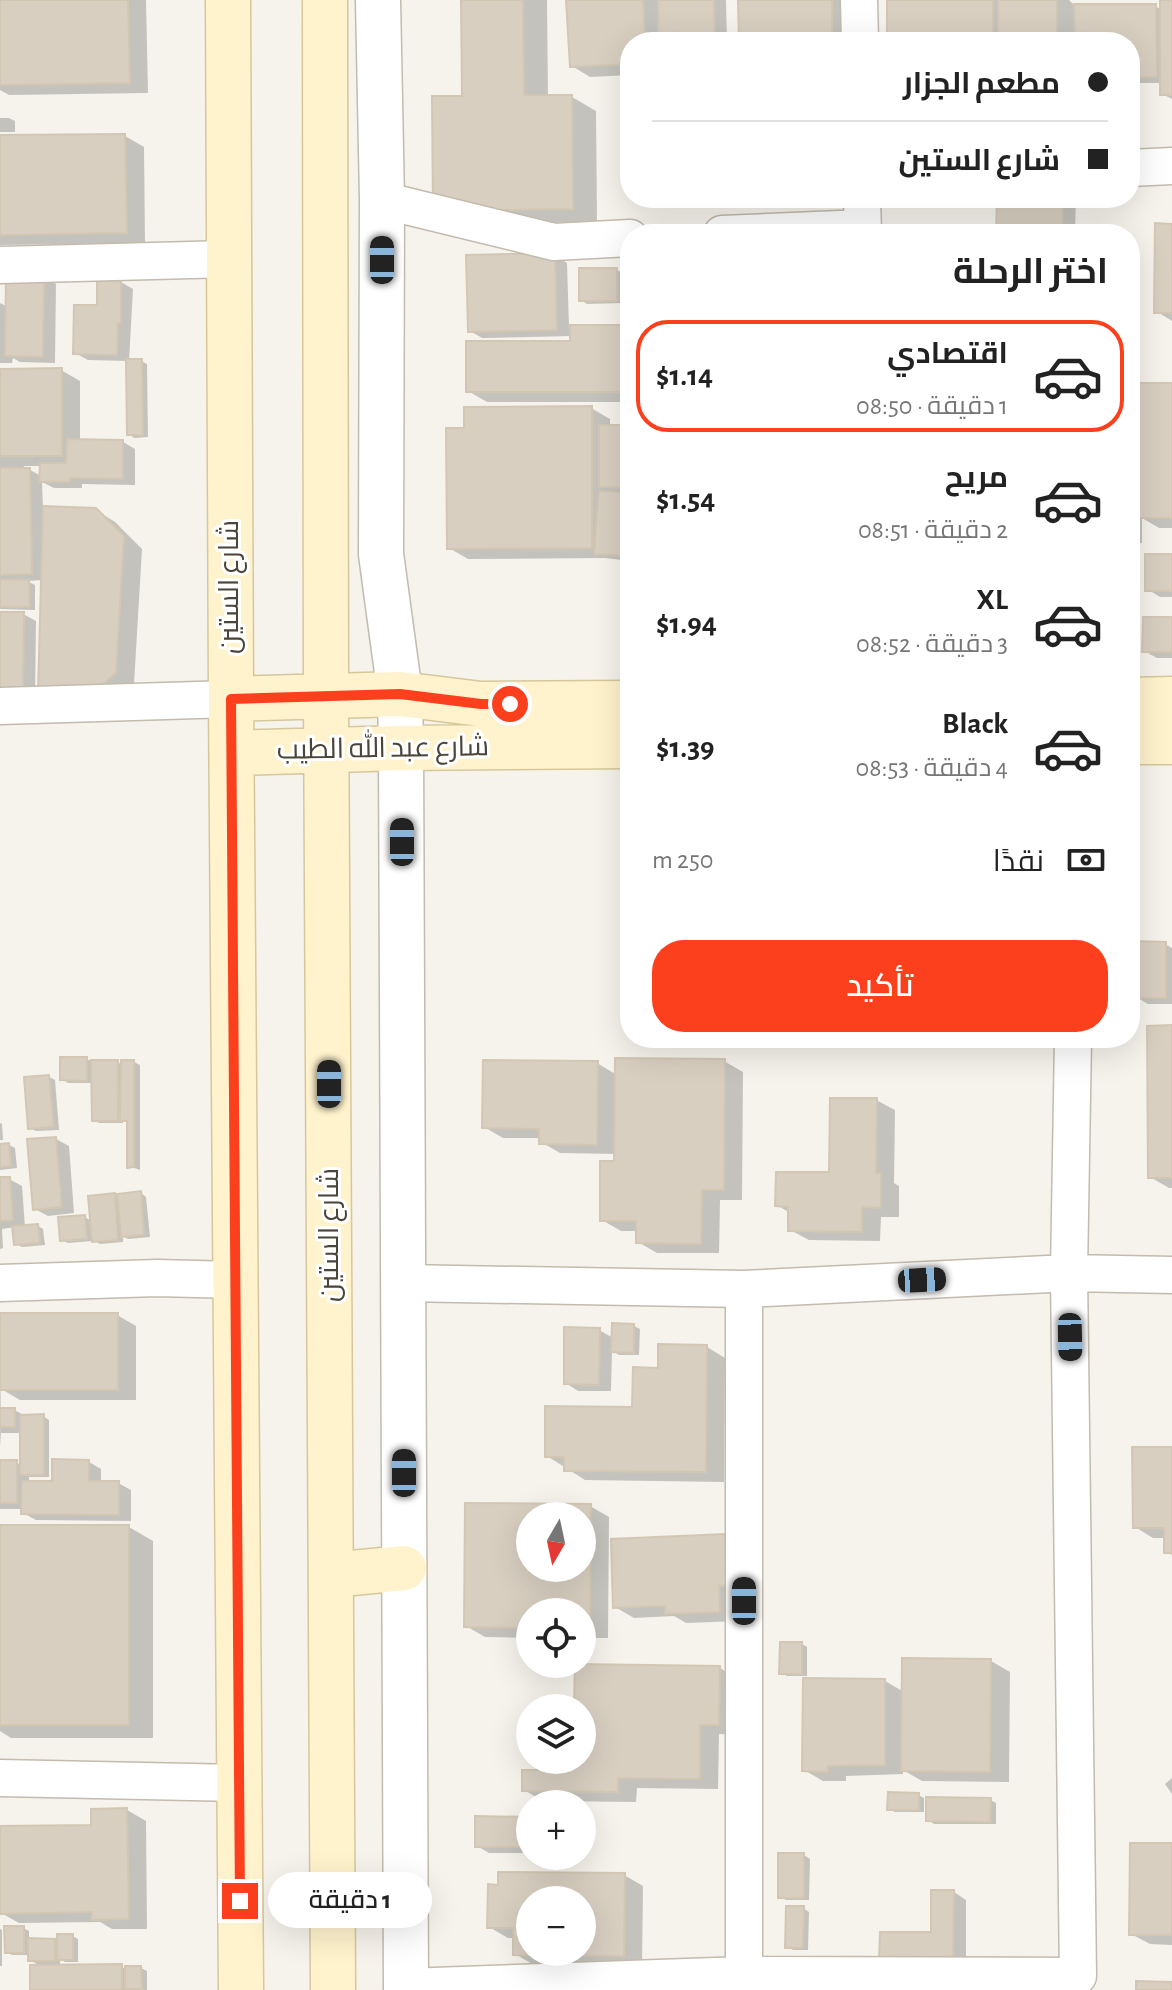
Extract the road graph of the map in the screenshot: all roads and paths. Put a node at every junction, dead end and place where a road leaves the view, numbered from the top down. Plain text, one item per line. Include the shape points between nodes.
1 (228, 0) edge
2 (325, 0) edge
3 (378, 0) edge
4 (859, 0) edge
5 (860, 32) edge
6 (1172, 166) edge
7 (1140, 168) edge
8 (382, 200) junction
9 (862, 220) edge
10 (822, 224) edge
11 (620, 239) edge
12 (229, 259) junction
13 (0, 265) edge
14 (400, 694) junction
15 (326, 696) junction
16 (231, 699) junction
17 (1172, 699) edge
18 (1140, 700) edge
19 (620, 703) edge
20 (0, 706) edge
21 (1140, 742) edge
22 (1172, 742) edge
23 (620, 746) edge
24 (401, 748) junction
25 (327, 750) junction
26 (233, 753) junction
27 (1073, 1048) edge
28 (1069, 1273) junction
29 (1172, 1275) edge
30 (236, 1280) junction
31 (0, 1283) edge
32 (403, 1283) junction
33 (744, 1289) junction
34 (404, 1568) junction
35 (331, 1575) junction
36 (0, 1778) edge
37 (239, 1783) junction
38 (744, 1975) junction
39 (1078, 1983) edge
40 (406, 1989) edge
41 (241, 1990) edge
42 (333, 1990) edge

1 - 12 main road, شارع الستين
2 - 15 main road, شارع الستين
3 - 8 street
4 - 5 street
6 - 7 street
8 - 11 street via 554,242
8 - 14 street via 381,554
9 - 10 street
12 - 13 street
12 - 16 main road, شارع الستين
14 - 15 main road, شارع عبد الله الطيب
14 - 19 main road, شارع عبد الله الطيب via 481,704
14 - 24 street
15 - 16 main road, شارع عبد الله الطيب
15 - 25 main road, شارع الستين
16 - 20 street
16 - 26 main road, شارع الستين
17 - 18 main road
21 - 22 main road
23 - 24 main road, شارع عبد الله الطيب
24 - 25 main road, شارع عبد الله الطيب
24 - 32 street
25 - 26 main road, شارع عبد الله الطيب
25 - 35 main road, شارع الستين
26 - 30 main road, شارع الستين
27 - 28 street
28 - 29 street
28 - 33 street
28 - 39 street
30 - 31 street
30 - 37 main road, شارع الستين
32 - 33 street
32 - 34 street
33 - 38 street
34 - 35 main road
34 - 40 street
35 - 42 main road, شارع الستين
36 - 37 street
37 - 41 main road, شارع الستين
38 - 39 street
38 - 40 street

